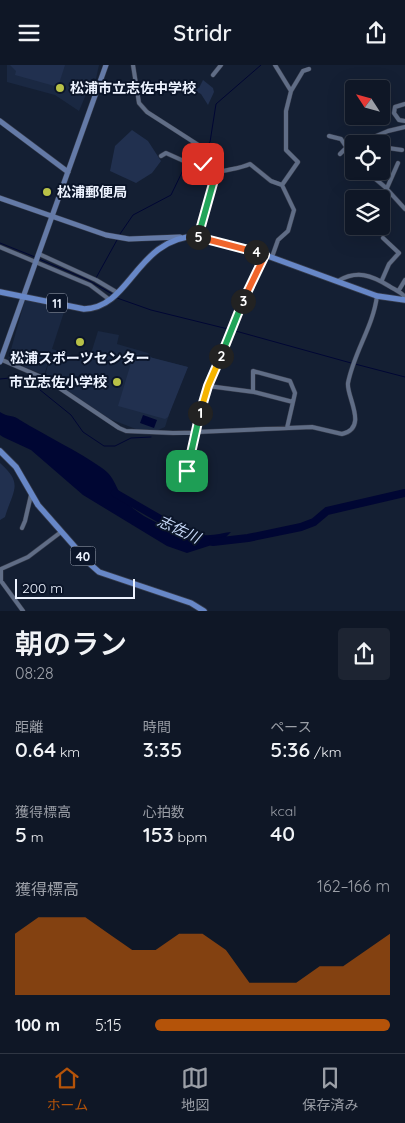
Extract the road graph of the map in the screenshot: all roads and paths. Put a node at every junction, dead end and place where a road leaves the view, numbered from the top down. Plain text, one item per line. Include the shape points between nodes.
1 (106, 65) edge
2 (134, 65) edge
3 (221, 65) edge
4 (275, 65) edge
5 (309, 69) dead end
6 (212, 75) dead end
7 (291, 91) junction
8 (405, 104) edge
9 (0, 121) edge
10 (405, 121) edge
11 (405, 127) edge
12 (379, 135) edge
13 (329, 136) dead end
14 (345, 145) edge
15 (390, 148) edge
16 (402, 150) dead end
17 (345, 151) edge
18 (340, 154) dead end
19 (161, 156) dead end
20 (398, 163) dead end
21 (212, 165) junction
22 (68, 172) junction
23 (216, 173) junction
24 (377, 180) edge
25 (282, 185) junction
26 (387, 188) junction
27 (0, 197) edge
28 (405, 209) edge
29 (53, 216) junction
30 (197, 236) junction
31 (187, 237) junction
32 (383, 238) dead end
33 (0, 247) edge
34 (265, 255) junction
35 (272, 257) junction
36 (38, 258) junction
37 (405, 279) edge
38 (382, 280) junction
39 (338, 281) junction
40 (399, 290) junction
41 (0, 292) edge
42 (118, 293) junction
43 (377, 295) junction
44 (23, 296) junction
45 (405, 299) edge
46 (111, 300) junction
47 (0, 360) edge
48 (208, 386) junction
49 (253, 392) junction
50 (293, 402) junction
51 (286, 428) junction
52 (196, 431) junction
53 (0, 451) edge
54 (187, 471) dead end
55 (31, 495) junction
56 (22, 528) dead end
57 (61, 532) junction
58 (0, 575) edge
59 (23, 611) edge
60 (204, 611) edge

1 - 22 street
2 - 21 street via 137,98 142,108 204,150
3 - 6 street
4 - 7 street
5 - 7 street via 304,71
7 - 25 street via 286,111 286,150 298,162
8 - 10 street via 396,107 394,113 399,120
9 - 22 street
11 - 12 street
13 - 14 street via 341,139
15 - 16 street
17 - 18 street
19 - 21 street via 166,153 188,163
20 - 26 street
21 - 23 street
22 - 29 street
23 - 25 street via 250,164 271,181
23 - 30 street
24 - 26 street
25 - 35 street via 294,210 288,231 278,240
26 - 28 street
27 - 29 street
29 - 31 street via 117,237
29 - 36 street
30 - 31 main road, 11
30 - 34 main road, 11
31 - 42 main road, 11 via 149,256
32 - 38 street via 399,253 389,264
33 - 36 street
34 - 35 main road, 11
34 - 48 street via 245,294
35 - 39 main road, 11
36 - 42 street via 95,279
36 - 44 street
36 - 46 street
37 - 40 street
38 - 39 street via 366,273 348,275
38 - 40 street
39 - 43 main road, 11
40 - 45 street
41 - 44 main road, 11
42 - 46 main road, 11
43 - 45 main road, 11
43 - 51 street via 375,312 347,386 356,411 353,424 345,433 312,427
44 - 46 main road, 11 via 84,309 95,308
44 - 47 street
47 - 52 street via 46,379 119,428 149,433
48 - 49 street
48 - 52 street
49 - 50 street
49 - 50 street via 253,371 290,381 295,393
50 - 51 street
51 - 52 street
52 - 54 street
53 - 55 main road, 40 via 16,467
55 - 56 street
55 - 57 main road, 40
57 - 58 street via 28,557 5,565
57 - 60 main road, 40 via 90,564 106,575 191,603
58 - 59 street

